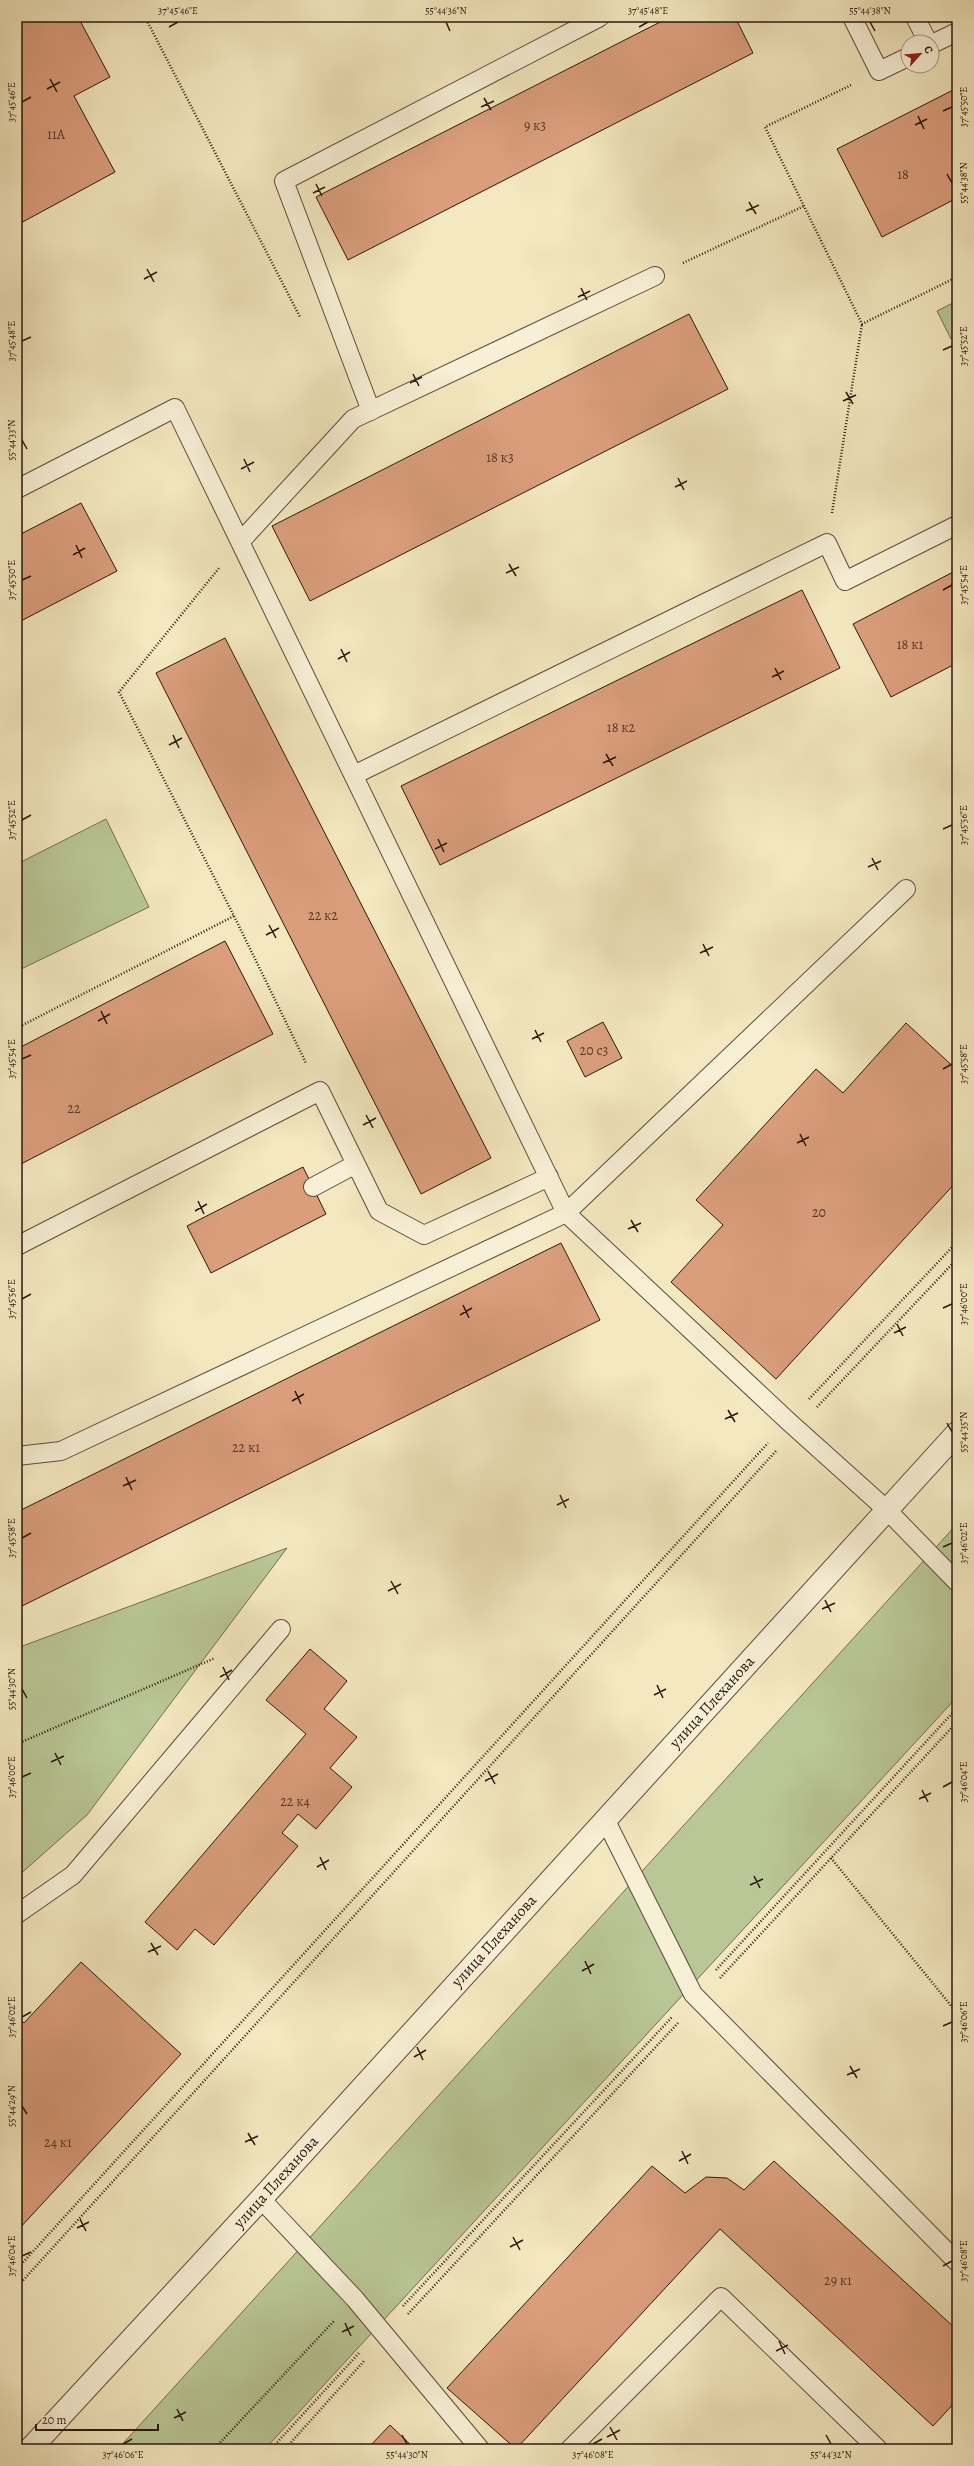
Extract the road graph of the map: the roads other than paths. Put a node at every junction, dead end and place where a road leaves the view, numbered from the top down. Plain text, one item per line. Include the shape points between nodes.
1 (600, 17) edge
2 (852, 17) edge
3 (915, 17) edge
4 (957, 32) edge
5 (924, 34) edge
6 (940, 40) edge
7 (900, 61) edge
8 (655, 276) road end
9 (371, 411) junction
10 (17, 489) edge
11 (957, 525) edge
12 (240, 542) junction
13 (354, 775) junction
14 (906, 889) dead end
15 (356, 1164) junction
16 (549, 1177) junction
17 (312, 1187) dead end
18 (566, 1213) junction
19 (17, 1246) edge
20 (957, 1433) edge
21 (17, 1456) edge
22 (887, 1510) junction
23 (957, 1582) edge
24 (281, 1629) dead end
25 (605, 1819) junction
26 (17, 1914) edge
27 (261, 2198) junction
28 (957, 2262) edge
29 (30, 2449) edge
30 (480, 2449) edge
31 (570, 2449) edge
32 (878, 2449) edge

1 - 9 lane via 284,181
2 - 7 lane via 879,71
3 - 5 lane
4 - 6 lane
8 - 9 lane
9 - 12 lane via 353,419
10 - 12 lane via 175,408
11 - 13 lane via 845,581 827,543
12 - 13 lane
13 - 16 lane
14 - 18 lane
15 - 16 lane via 379,1211 424,1235
15 - 17 lane
15 - 19 lane via 320,1090
16 - 18 lane
18 - 21 lane via 61,1451
18 - 22 lane via 792,1425
20 - 22 street, улица Плеханова
22 - 23 lane
22 - 25 street, улица Плеханова
24 - 26 lane via 73,1875
25 - 27 street, улица Плеханова
25 - 28 lane via 696,1997
27 - 29 street, улица Плеханова
27 - 30 lane via 355,2299
31 - 32 lane via 721,2297

